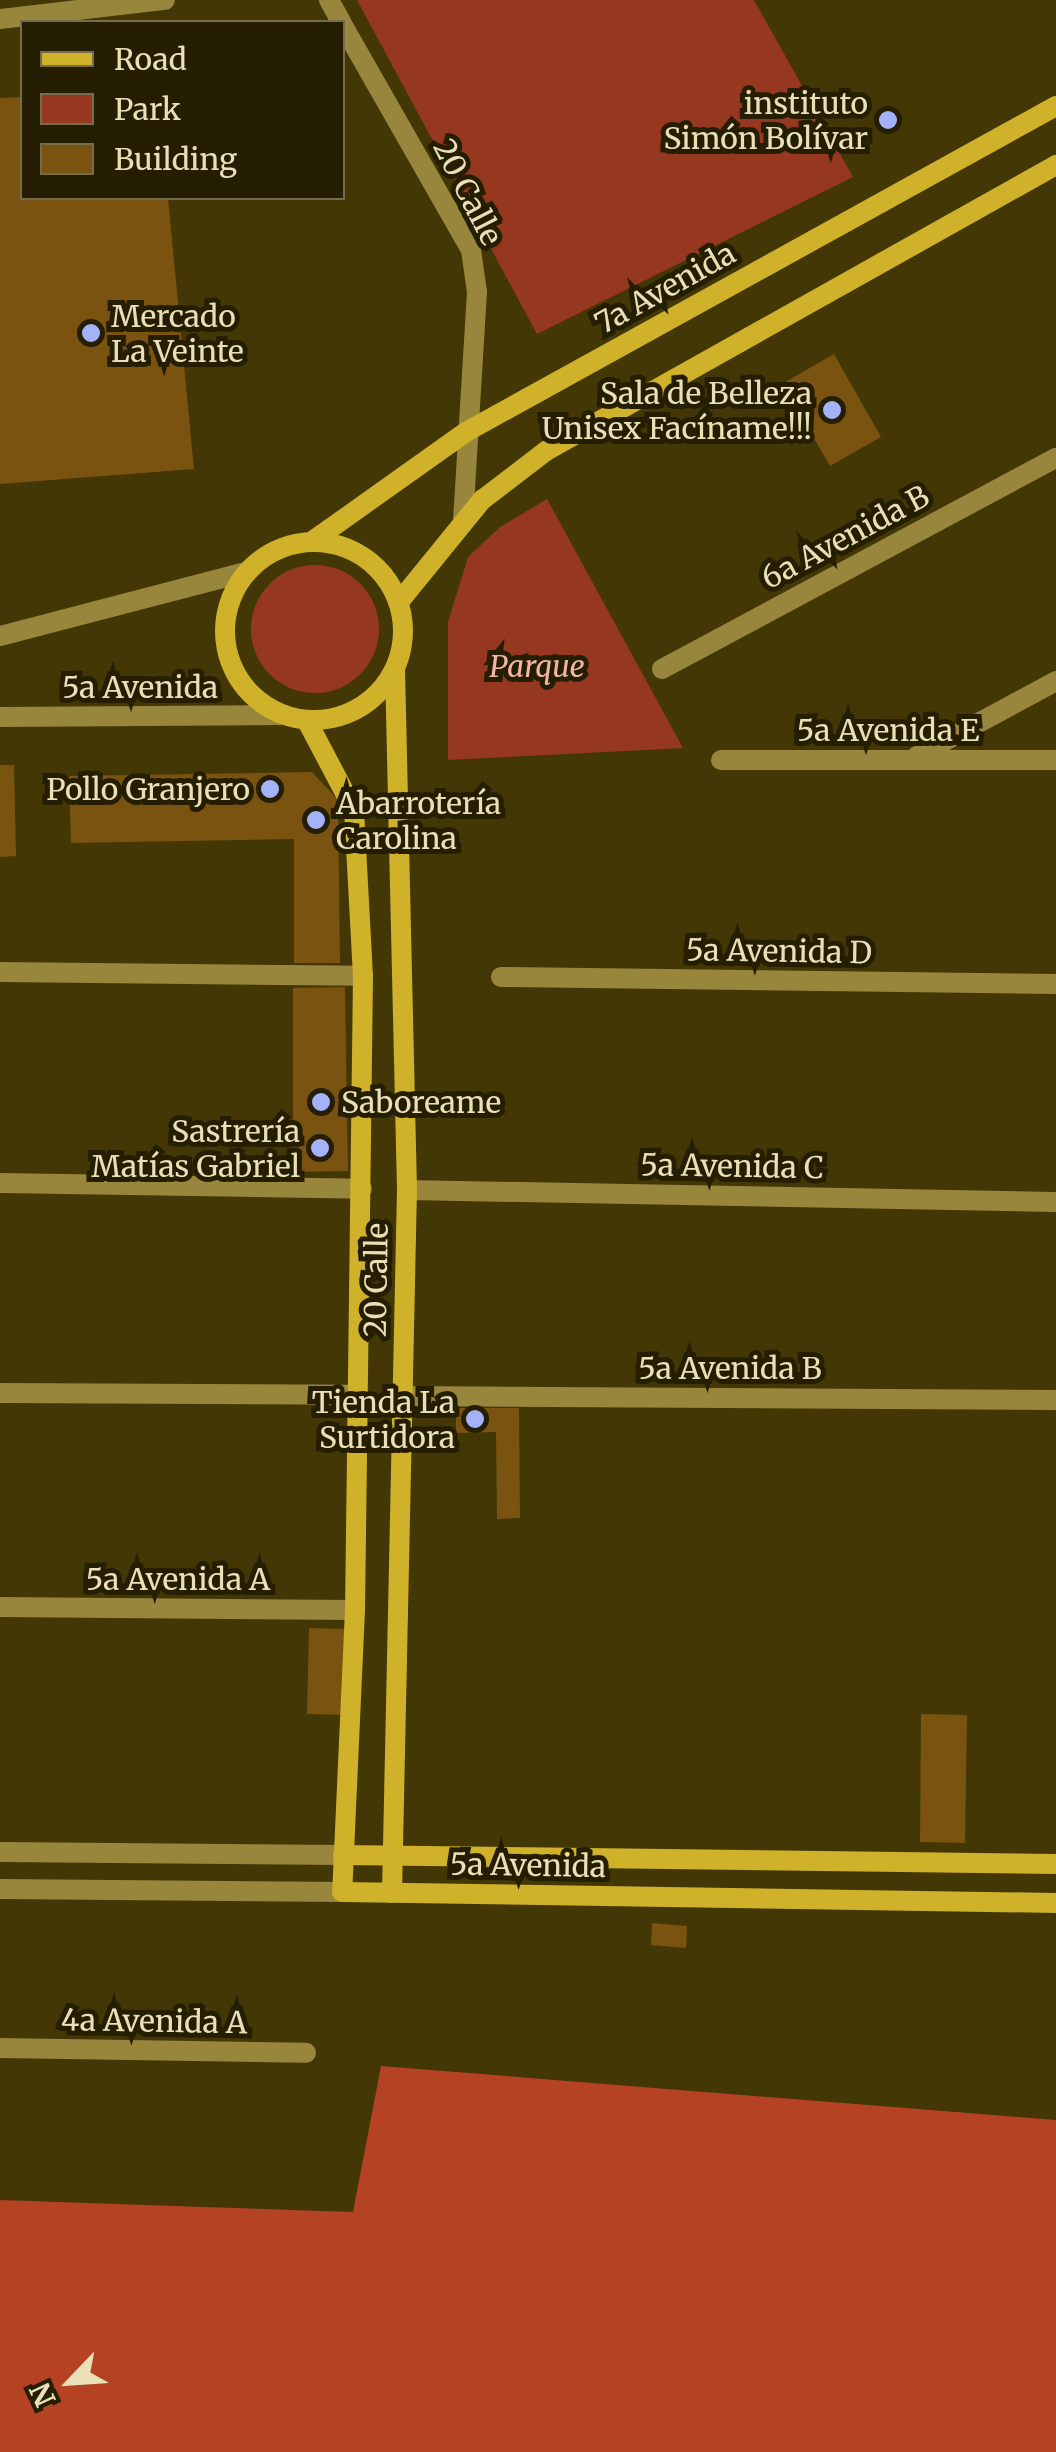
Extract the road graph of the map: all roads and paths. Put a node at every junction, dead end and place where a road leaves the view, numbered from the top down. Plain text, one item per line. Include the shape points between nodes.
1 (165, 0) edge
2 (0, 19) edge
3 (345, 28) edge
4 (1056, 106) edge
5 (1056, 165) edge
6 (466, 432) junction
7 (1056, 458) edge
8 (463, 523) junction
9 (314, 540) junction
10 (245, 572) junction
11 (399, 602) junction
12 (0, 636) edge
13 (396, 669) junction
14 (662, 669) dead end
15 (1056, 681) edge
16 (280, 715) junction
17 (0, 717) edge
18 (308, 721) junction
19 (913, 759) junction
20 (721, 760) dead end
21 (1056, 760) edge
22 (0, 972) edge
23 (364, 976) junction
24 (500, 978) dead end
25 (1056, 984) edge
26 (0, 1182) edge
27 (362, 1188) junction
28 (408, 1190) junction
29 (1056, 1202) edge
30 (0, 1393) edge
31 (358, 1396) junction
32 (404, 1396) junction
33 (1056, 1400) edge
34 (0, 1608) edge
35 (355, 1610) junction
36 (0, 1852) edge
37 (343, 1856) junction
38 (395, 1856) junction
39 (1056, 1864) edge
40 (0, 1889) edge
41 (342, 1892) junction
42 (392, 1892) junction
43 (1056, 1903) edge
44 (0, 2048) edge
45 (306, 2054) dead end

1 - 2 street
3 - 6 street, 20 Calle via 471,250 477,292
4 - 6 street, 7a Avenida
5 - 8 street via 546,450
6 - 8 street, 20 Calle
6 - 9 street, 7a Avenida
7 - 14 street, 6a Avenida B
8 - 11 street
9 - 10 street via 276,549
9 - 11 street via 366,558
10 - 12 street
10 - 16 street via 230,596 226,652 247,689
11 - 13 street via 402,648
13 - 18 street via 360,709
13 - 28 street, 20 Calle
15 - 19 street
16 - 17 street, 5a Avenida
16 - 18 street
18 - 23 street, 20 Calle via 354,810
19 - 20 street, 5a Avenida E
19 - 21 street, 5a Avenida E
22 - 23 street
23 - 27 street, 20 Calle
24 - 25 street, 5a Avenida D
26 - 27 street
27 - 31 street, 20 Calle
28 - 29 street, 5a Avenida C
28 - 32 street, 20 Calle
30 - 31 street
31 - 35 street, 20 Calle
32 - 33 street, 5a Avenida B
32 - 38 street, 20 Calle
34 - 35 street, 5a Avenida A
35 - 37 street, 20 Calle
36 - 37 street, 5a Avenida
37 - 38 street, 5a Avenida
37 - 41 street, 20 Calle
38 - 39 street, 5a Avenida
38 - 42 street, 20 Calle
40 - 41 street, 5a Avenida
41 - 42 street, 5a Avenida
42 - 43 street, 5a Avenida
44 - 45 street, 4a Avenida A

